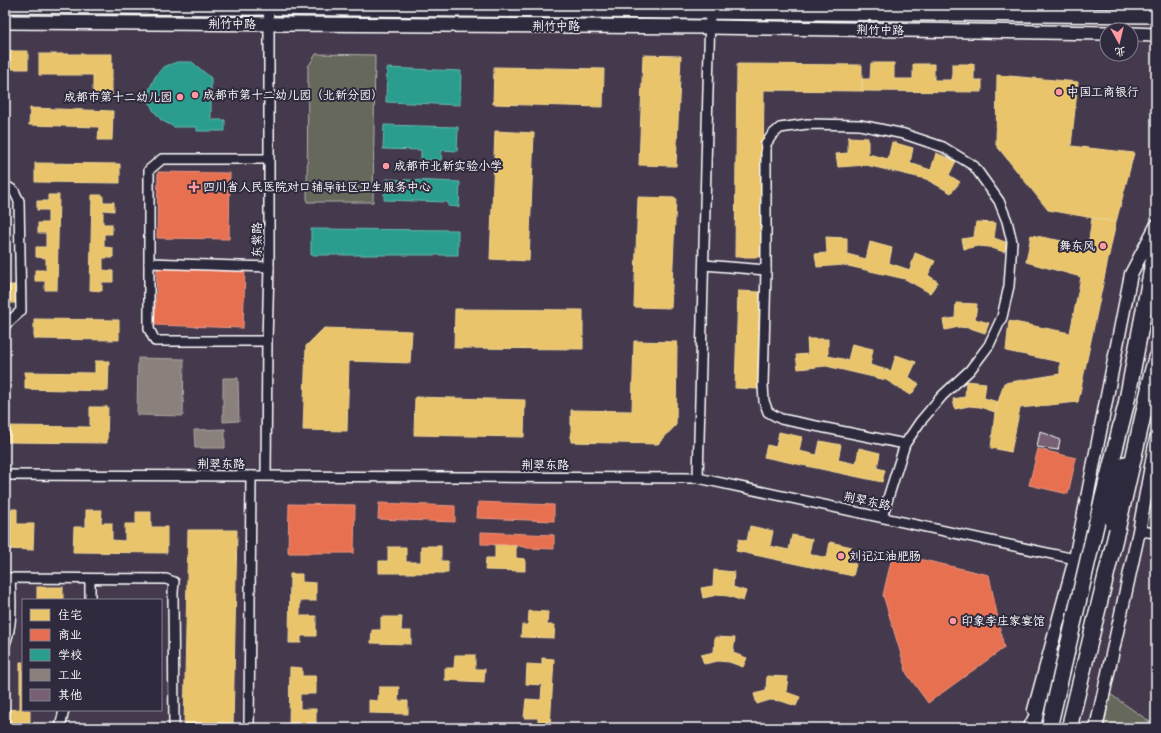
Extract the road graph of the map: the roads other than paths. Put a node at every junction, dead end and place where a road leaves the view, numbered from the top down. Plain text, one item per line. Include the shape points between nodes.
1 (5, 6) edge
2 (268, 7) edge
3 (710, 12) junction
4 (1156, 16) edge
5 (5, 22) edge
6 (269, 24) junction
7 (710, 27) junction
8 (1099, 33) edge
9 (1139, 34) edge
10 (1156, 35) edge
11 (269, 159) junction
12 (5, 185) edge
13 (1156, 226) edge
14 (1156, 247) edge
15 (149, 263) junction
16 (704, 265) junction
17 (269, 267) junction
18 (766, 270) junction
19 (5, 325) edge
20 (267, 341) junction
21 (1154, 365) edge
22 (1156, 439) edge
23 (905, 444) junction
24 (5, 475) edge
25 (266, 475) junction
26 (251, 476) junction
27 (698, 478) junction
28 (882, 516) junction
29 (1108, 524) junction
30 (1139, 531) junction
31 (1156, 534) edge
32 (1075, 559) junction
33 (8, 578) edge
34 (90, 579) junction
35 (90, 599) edge
36 (1074, 624) junction
37 (5, 644) edge
38 (64, 711) edge
39 (60, 728) edge
40 (174, 728) edge
41 (249, 728) edge
42 (1030, 728) edge
43 (1049, 728) edge
44 (1058, 728) edge
45 (1071, 728) edge
46 (1096, 728) edge

1 - 2 main road, 荆竹中路
2 - 3 main road, 荆竹中路
2 - 6 street, 东紫路
3 - 4 main road, 荆竹中路
3 - 7 street
5 - 6 main road, 荆竹中路
6 - 7 main road, 荆竹中路
6 - 11 street, 东紫路
7 - 8 main road, 荆竹中路
7 - 16 street
9 - 10 main road
11 - 15 street via 162,159 149,170
11 - 17 street, 东紫路
12 - 19 street via 14,191 19,201 21,311
13 - 32 street via 1131,274
14 - 29 main road via 1126,404
15 - 17 street
15 - 20 street via 149,329 155,341
16 - 18 street
16 - 27 street
17 - 20 street, 东紫路
18 - 23 street via 763,385 768,412 781,419
18 - 23 street via 766,144 780,128 807,124 860,125 904,134 943,147 974,166 999,201 1012,242 1009,286 1002,317 989,345 980,357 942,396
20 - 25 street, 东紫路
21 - 29 main road
22 - 30 street
23 - 28 street
24 - 26 street, 荆翠东路
25 - 26 street, 荆翠东路
25 - 27 street, 荆翠东路
26 - 41 street
27 - 28 street, 荆翠东路
28 - 32 street, 荆翠东路
29 - 36 main road, bridge
29 - 44 main road
29 - 45 main road, bridge
30 - 31 street
30 - 46 street
32 - 42 street
33 - 34 street
33 - 37 street via 10,618
34 - 35 street
34 - 40 street via 166,579 174,582
36 - 42 main road, bridge via 1041,708
36 - 43 main road, bridge
38 - 39 street

